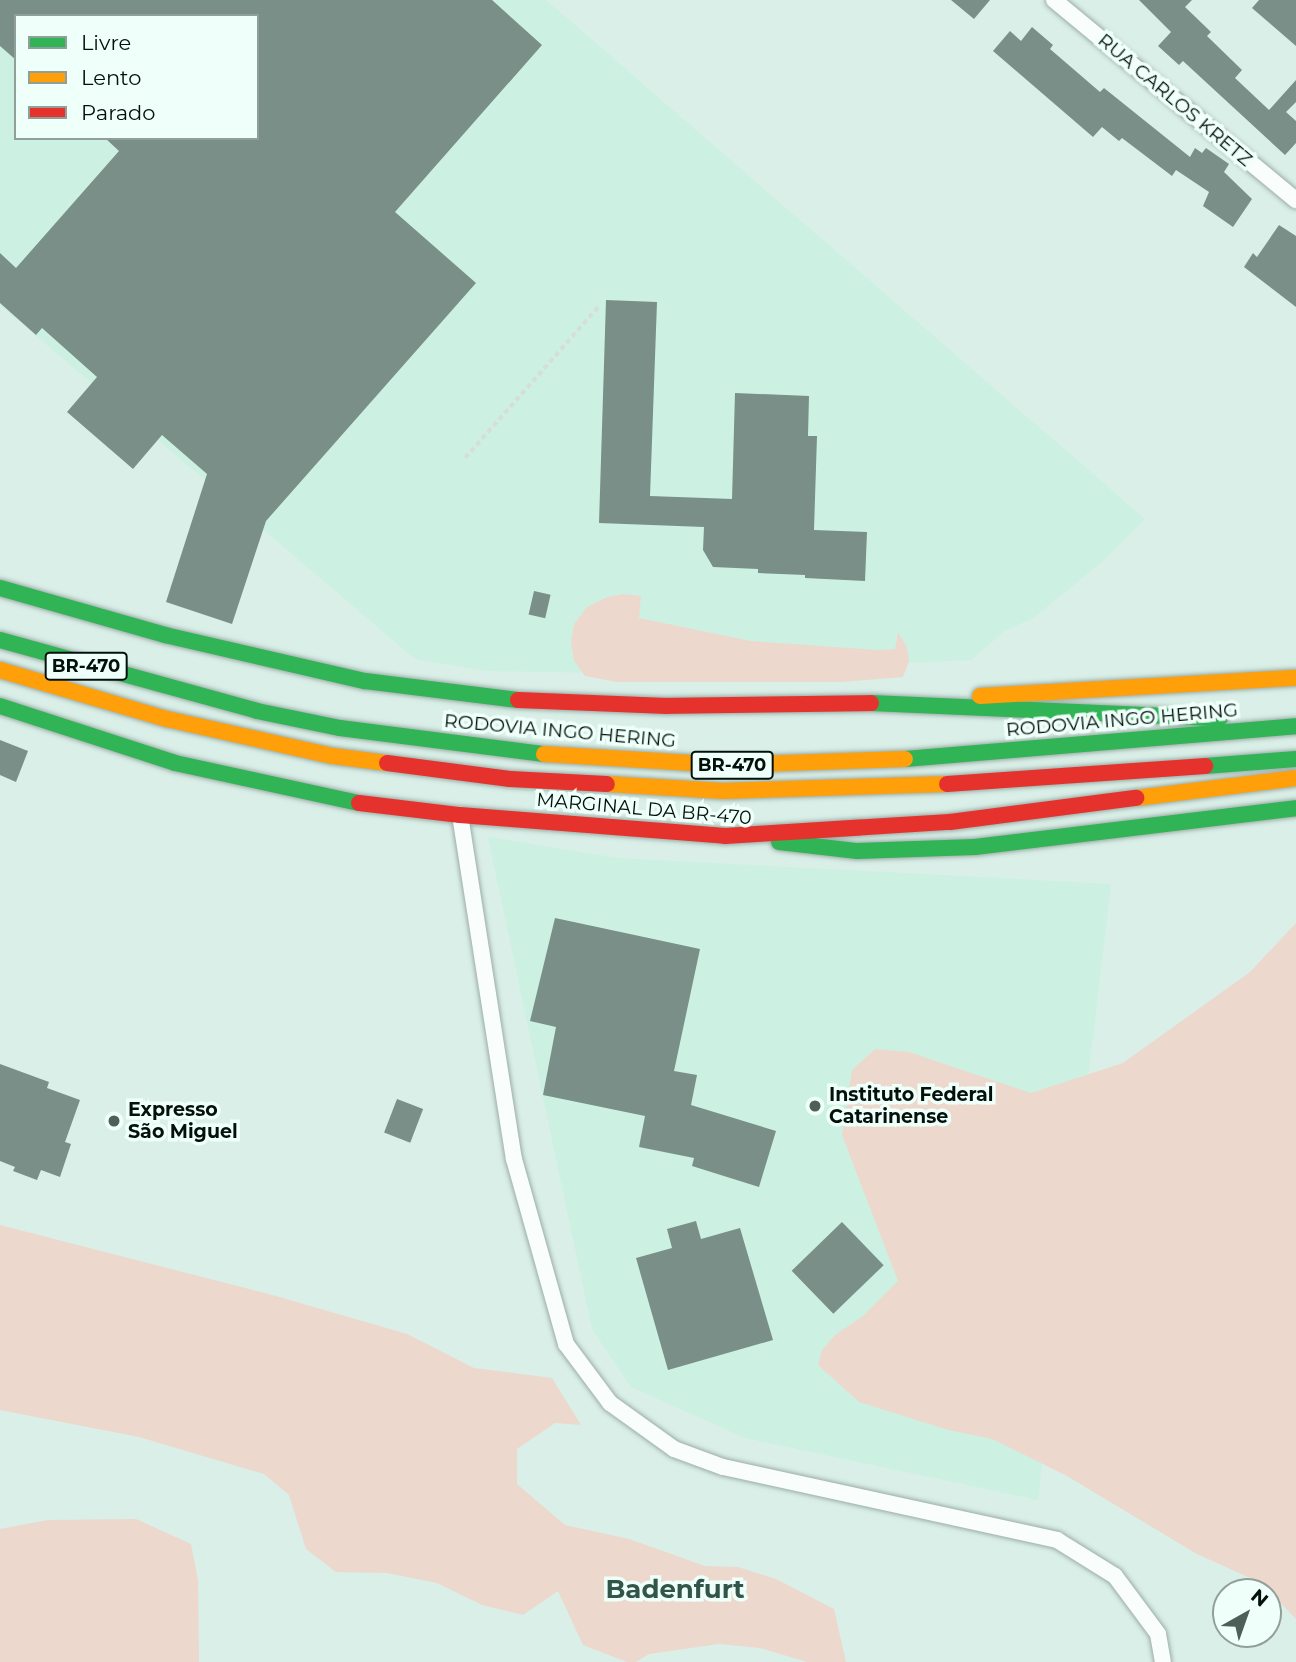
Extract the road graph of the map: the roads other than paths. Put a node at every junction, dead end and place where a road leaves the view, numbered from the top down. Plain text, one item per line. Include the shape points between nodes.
1 (1054, 0) edge
2 (1293, 191) edge
3 (0, 587) edge
4 (0, 640) edge
5 (0, 670) edge
6 (1296, 678) edge
7 (871, 703) junction
8 (0, 706) edge
9 (1296, 720) edge
10 (1296, 726) edge
11 (1296, 759) edge
12 (1296, 778) edge
13 (1296, 808) edge
14 (460, 815) junction
15 (725, 836) junction
16 (1163, 1662) edge

1 - 2 street, RUA CARLOS KRETZ
3 - 7 main road via 165,635 365,681 559,703
4 - 10 main road, RODOVIA INGO HERING / BR-470 via 257,711 340,728 528,753 725,765 882,760
5 - 11 main road, BR-470 via 167,719 333,756 510,779 723,791 896,788
6 - 7 main road
7 - 9 main road
8 - 14 main road, MARGINAL DA BR-470 via 175,763 257,783 361,803
12 - 15 main road via 950,822
13 - 15 main road, MARGINAL DA BR-470 via 975,847 857,851
14 - 15 main road, MARGINAL DA BR-470
14 - 16 street via 514,1159 565,1345 610,1403 674,1449 723,1466 1057,1540 1115,1576 1158,1634

